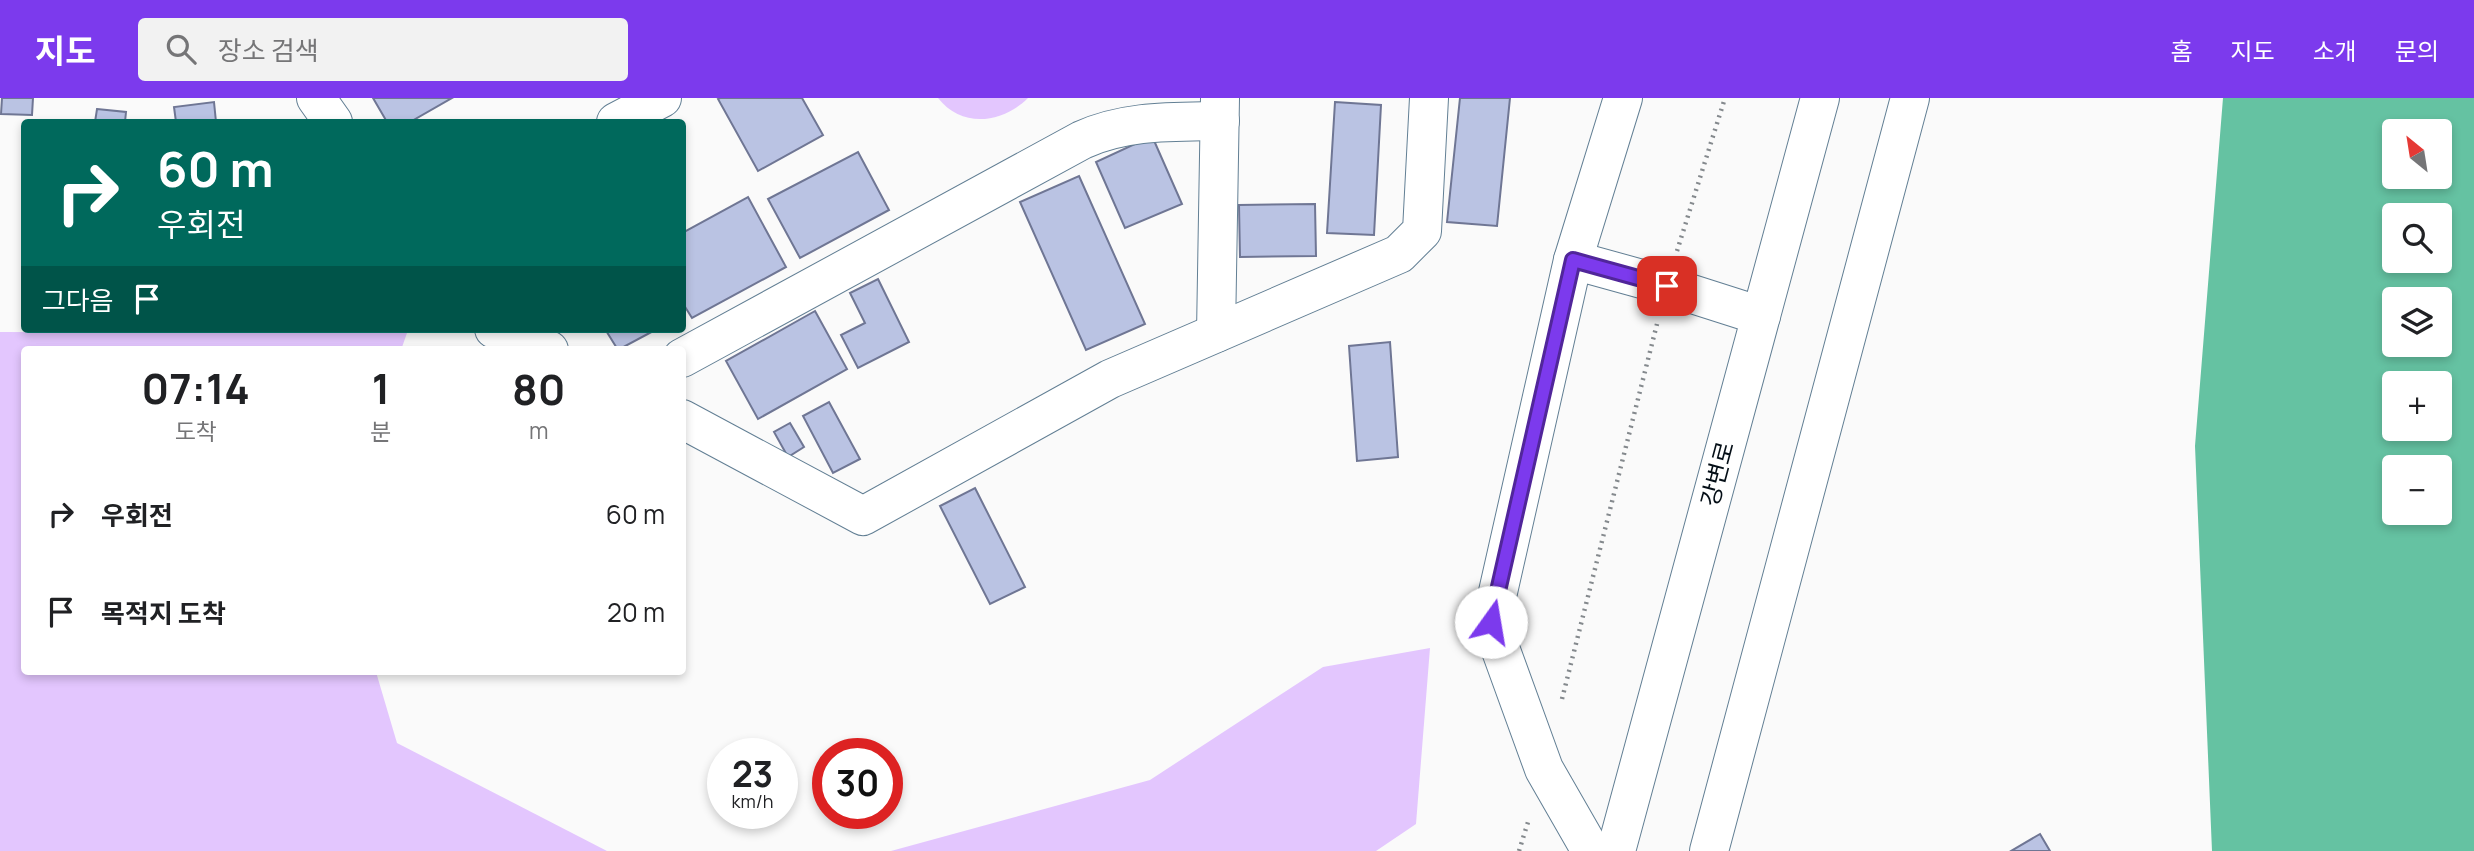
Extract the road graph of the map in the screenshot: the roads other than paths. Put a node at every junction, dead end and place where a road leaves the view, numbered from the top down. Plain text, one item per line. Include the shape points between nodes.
1 (316, 98) edge
2 (662, 98) edge
3 (1429, 98) edge
4 (1623, 98) edge
5 (1820, 98) edge
6 (1910, 98) edge
7 (1220, 109) edge
8 (331, 119) edge
9 (622, 119) edge
10 (1573, 260) junction
11 (1761, 316) junction
12 (504, 333) edge
13 (1216, 333) junction
14 (539, 346) edge
15 (686, 356) edge
16 (686, 421) edge
17 (1591, 851) edge
18 (1616, 851) edge
19 (1709, 851) edge

1 - 8 street
2 - 9 street
3 - 13 street via 1422,231 1399,254
4 - 10 street
5 - 11 street, 강변로
6 - 19 street
7 - 13 street
7 - 15 street via 1104,130 1082,140
10 - 11 street
10 - 17 street via 1491,622 1544,769
11 - 18 street, 강변로
12 - 14 street
13 - 16 street via 1110,379 863,516

